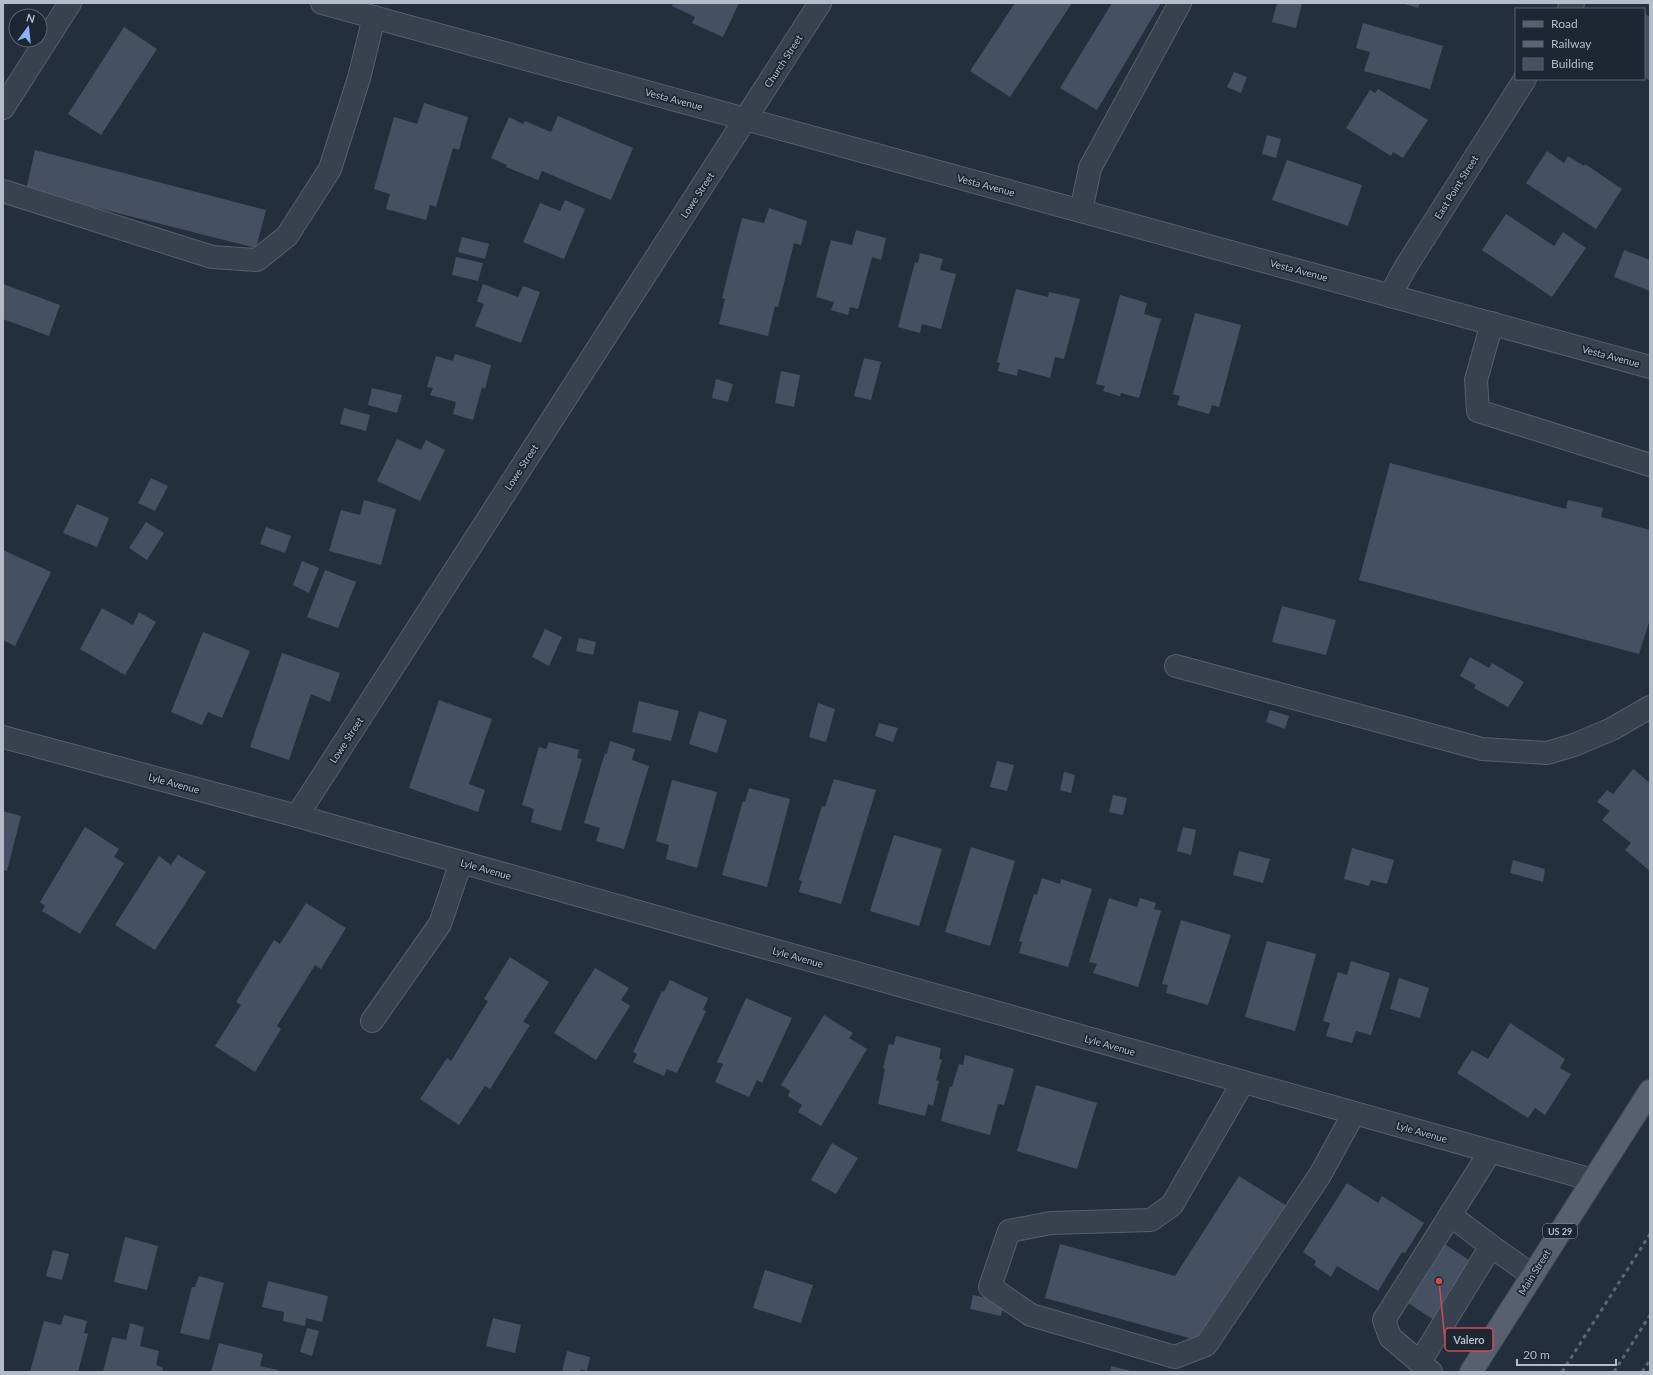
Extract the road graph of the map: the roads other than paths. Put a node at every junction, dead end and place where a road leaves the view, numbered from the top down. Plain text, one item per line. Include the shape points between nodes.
1 (70, 3) edge
2 (322, 3) edge
3 (820, 3) edge
4 (1180, 3) edge
5 (374, 17) junction
6 (1524, 80) edge
7 (3, 108) edge
8 (746, 118) junction
9 (3, 191) edge
10 (1081, 210) junction
11 (1390, 296) junction
12 (1492, 324) junction
13 (1650, 367) edge
14 (1650, 465) edge
15 (1176, 666) dead end
16 (1650, 707) edge
17 (3, 737) edge
18 (297, 816) junction
19 (461, 862) junction
20 (372, 1021) dead end
21 (1243, 1082) junction
22 (1650, 1091) edge
23 (1354, 1113) junction
24 (1490, 1152) junction
25 (1593, 1180) junction
26 (1450, 1215) junction
27 (1491, 1246) junction
28 (1532, 1275) junction
29 (1426, 1367) edge
30 (1471, 1372) edge

1 - 7 street
2 - 5 street, Vesta Avenue
3 - 8 street, Church Street
4 - 10 street via 1090,168
5 - 8 street, Vesta Avenue
5 - 9 street via 330,169 287,236 257,260 212,257
6 - 11 street, East Point Street via 1405,268
8 - 10 street, Vesta Avenue
8 - 18 street, Lowe Street
10 - 11 street, Vesta Avenue
11 - 12 street, Vesta Avenue
12 - 13 street, Vesta Avenue
12 - 14 street via 1476,380 1478,410
15 - 16 street via 1482,749 1547,753 1612,729
17 - 18 street, Lyle Avenue
18 - 19 street, Lyle Avenue
19 - 20 street via 440,924
19 - 21 street, Lyle Avenue
21 - 23 street, Lyle Avenue
21 - 23 street via 1172,1205 1151,1220 1051,1223 1009,1231 990,1287 1031,1315 1175,1357 1206,1345 1320,1175
22 - 25 main road, Main Street / US 29
23 - 24 street, Lyle Avenue
24 - 25 street, Lyle Avenue
24 - 26 street
25 - 28 main road, Main Street / US 29
26 - 27 street
26 - 29 street via 1384,1320 1390,1337
27 - 28 street
27 - 29 street
28 - 30 main road, Main Street / US 29

